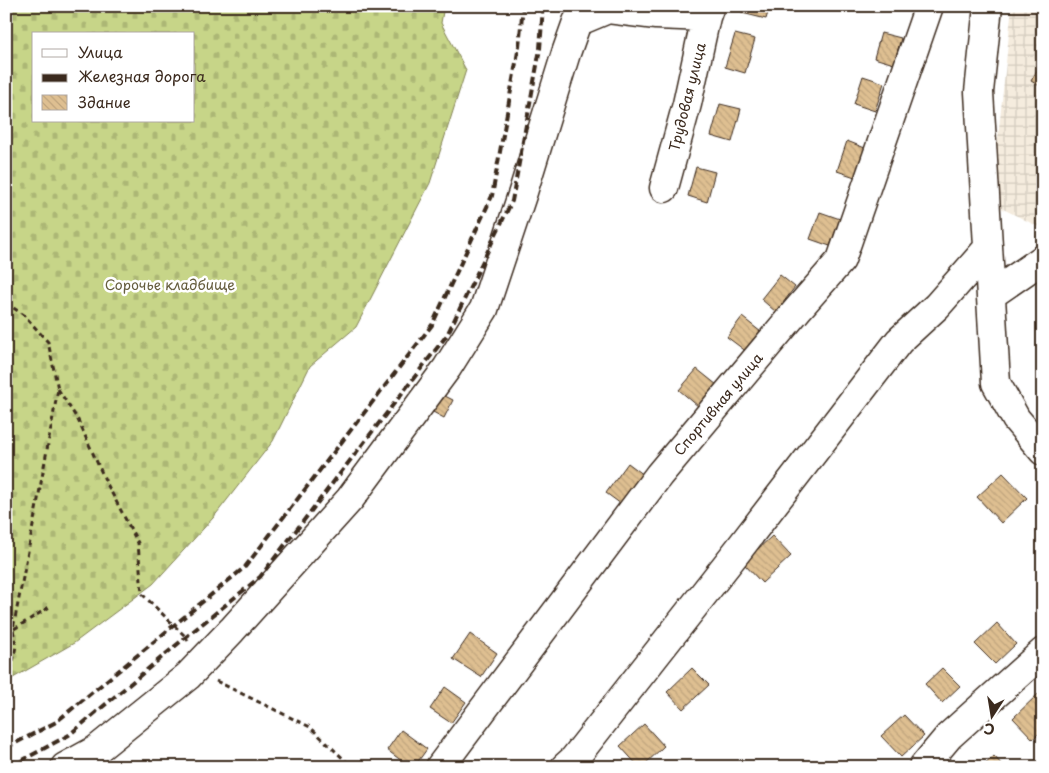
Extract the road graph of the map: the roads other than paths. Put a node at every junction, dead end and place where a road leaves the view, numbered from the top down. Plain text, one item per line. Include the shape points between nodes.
1 (928, 6) edge
2 (988, 6) edge
3 (708, 12) edge
4 (664, 188) dead end
5 (988, 248) junction
6 (1043, 260) edge
7 (991, 295) junction
8 (1043, 451) edge
9 (1043, 652) edge
10 (65, 767) edge
11 (440, 767) edge
12 (565, 767) edge
13 (922, 767) edge

1 - 11 street, Спортивная улица via 841,260 658,475
2 - 5 street via 979,92
3 - 4 street, Трудовая улица
3 - 10 street via 656,15 608,8 577,22 484,309 447,368 350,499 201,663 96,750
5 - 7 street
5 - 12 street via 937,306 900,341
6 - 7 street
7 - 8 street via 996,383 1016,420
9 - 13 street via 949,736

